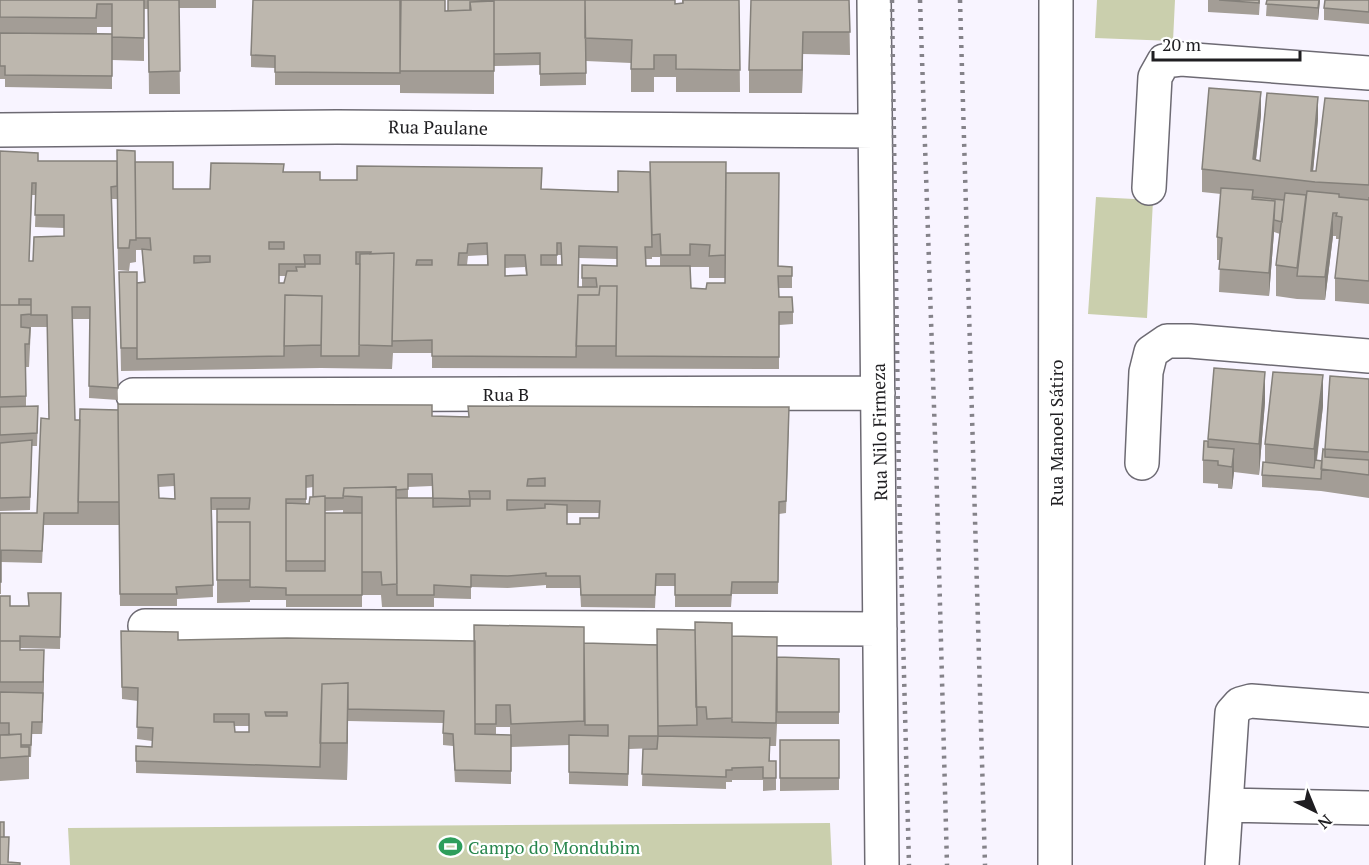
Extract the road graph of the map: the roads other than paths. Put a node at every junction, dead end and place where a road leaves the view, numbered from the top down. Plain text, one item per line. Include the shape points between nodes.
1 (874, 0) edge
2 (1056, 0) edge
3 (1369, 73) edge
4 (0, 130) edge
5 (875, 131) junction
6 (1149, 188) dead end
7 (1369, 356) edge
8 (878, 393) junction
9 (133, 395) dead end
10 (1142, 463) dead end
11 (145, 626) dead end
12 (880, 629) junction
13 (1369, 710) edge
14 (1226, 805) junction
15 (1369, 808) edge
16 (882, 865) edge
17 (1055, 865) edge
18 (1222, 865) edge

1 - 5 street, Rua Nilo Firmeza
2 - 17 street, Rua Manoel Sátiro
3 - 6 street via 1164,61 1155,77
4 - 5 street, Rua Paulane via 337,127
5 - 8 street, Rua Nilo Firmeza
7 - 10 street via 1167,341 1151,352 1146,372
8 - 9 street, Rua B
8 - 12 street, Rua Nilo Firmeza
11 - 12 street
12 - 16 street, Rua Nilo Firmeza
13 - 14 street via 1251,701 1240,704 1232,713
14 - 15 street
14 - 18 street

